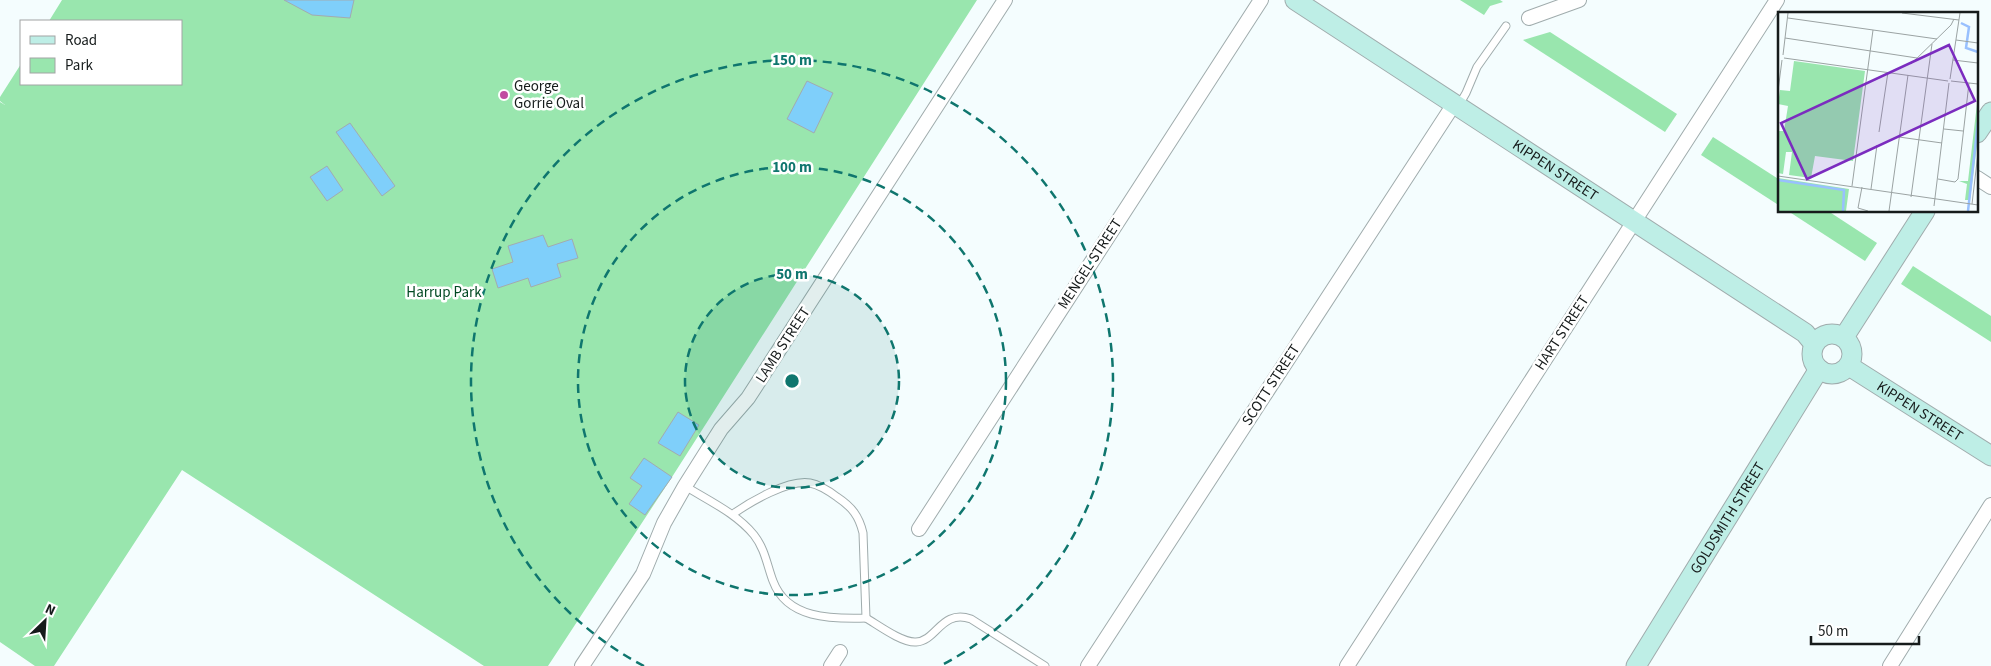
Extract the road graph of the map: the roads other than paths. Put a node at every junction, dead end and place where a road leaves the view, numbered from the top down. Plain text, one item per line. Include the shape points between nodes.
1 (1004, 0) edge
2 (1261, 0) edge
3 (1295, 0) edge
4 (1579, 0) edge
5 (1776, 0) edge
6 (1529, 18) dead end
7 (1506, 26) dead end
8 (1456, 105) junction
9 (1991, 112) edge
10 (1978, 131) edge
11 (1978, 179) edge
12 (1991, 187) edge
13 (1924, 212) edge
14 (1635, 220) junction
15 (1844, 337) junction
16 (1814, 344) junction
17 (1849, 366) junction
18 (1819, 369) junction
19 (1991, 456) edge
20 (685, 486) junction
21 (1991, 505) edge
22 (733, 514) junction
23 (919, 529) dead end
24 (866, 618) junction
25 (840, 652) dead end
26 (582, 666) edge
27 (831, 666) edge
28 (1045, 666) edge
29 (1088, 666) edge
30 (1347, 666) edge
31 (1636, 666) edge
32 (1890, 666) edge

1 - 20 street, LAMB STREET via 748,398 721,429
2 - 23 street, MENGEL STREET
3 - 8 street, KIPPEN STREET
4 - 6 street
5 - 14 street, HART STREET
7 - 8 lane, SCOTT STREET via 1477,67 1466,93
8 - 14 street, KIPPEN STREET
8 - 29 street, SCOTT STREET
9 - 10 street
11 - 12 street
13 - 15 street
14 - 16 street, KIPPEN STREET via 1805,332
14 - 30 street, HART STREET
15 - 16 street via 1826,334
15 - 17 street via 1852,350
16 - 18 street via 1813,360
17 - 18 street via 1832,374
17 - 19 street, KIPPEN STREET
18 - 31 street, GOLDSMITH STREET
20 - 22 lane
20 - 26 street, LAMB STREET via 664,522 643,574
21 - 32 street
22 - 24 lane via 755,537 764,552 778,593 788,603 807,614
22 - 24 lane via 760,498 798,483 818,486 849,505 860,521 863,534
24 - 28 lane via 898,637 916,642 952,618 962,616
25 - 27 street

